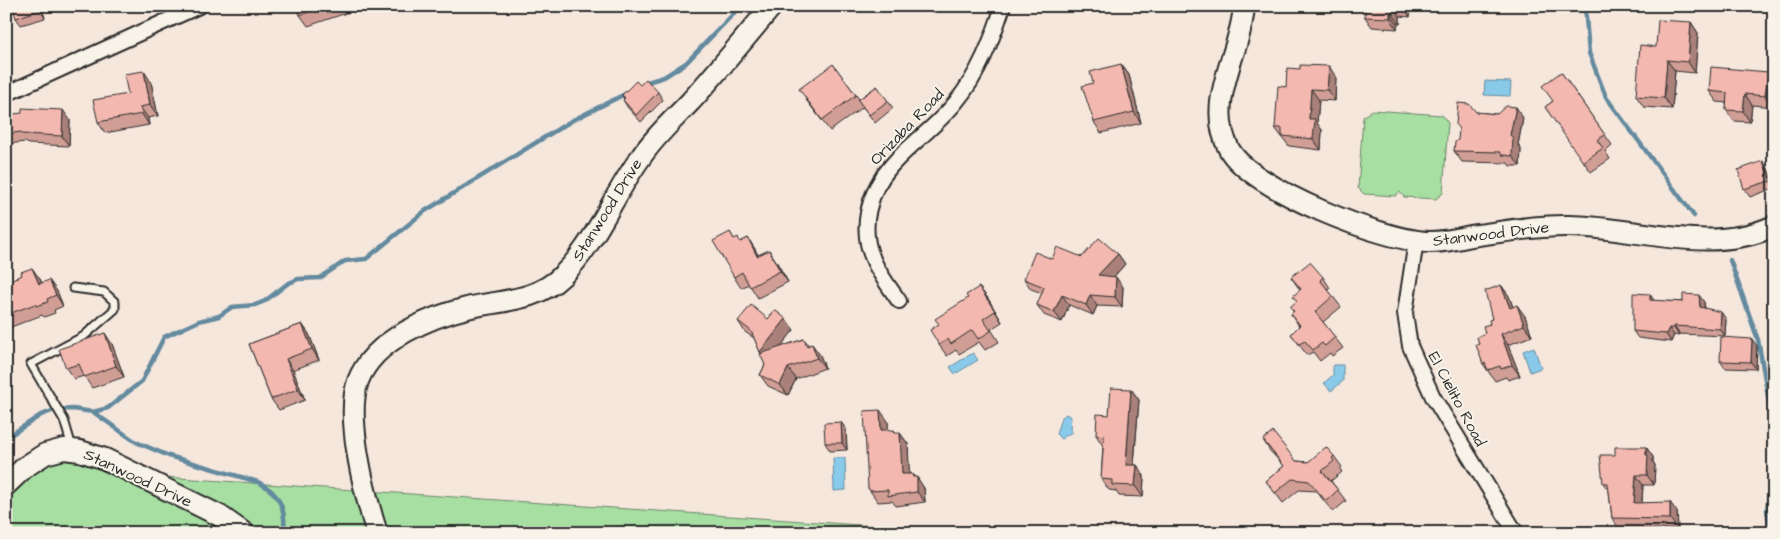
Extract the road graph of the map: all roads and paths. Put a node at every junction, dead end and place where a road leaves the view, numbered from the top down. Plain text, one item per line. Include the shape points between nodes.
1 (199, 6) edge
2 (772, 6) edge
3 (1003, 6) edge
4 (1244, 6) edge
5 (6, 94) edge
6 (1774, 226) edge
7 (1416, 241) junction
8 (73, 288) dead end
9 (899, 301) dead end
10 (71, 441) junction
11 (6, 485) edge
12 (244, 533) edge
13 (377, 533) edge
14 (1516, 533) edge

1 - 5 street
2 - 13 main road, Stanwood Drive via 652,142 585,248 559,279 532,296 457,311 423,324 388,344 366,367 356,393 355,419 364,482
3 - 9 street, Orizaba Road via 988,47 965,90 943,117 891,166 871,199 867,226 869,248 878,270
4 - 7 main road, Stanwood Drive via 1221,106 1223,133 1233,156 1248,172 1311,205 1388,235
6 - 7 main road, Stanwood Drive via 1742,237 1715,240 1570,226 1511,230 1432,242
7 - 14 street, El Cielito Road via 1405,313 1410,346 1437,404
8 - 10 lane via 104,292 115,302 115,309 84,336 31,364 53,398
10 - 11 main road, Stanwood Drive via 64,450 45,454 25,467
10 - 12 main road, Stanwood Drive via 227,520

